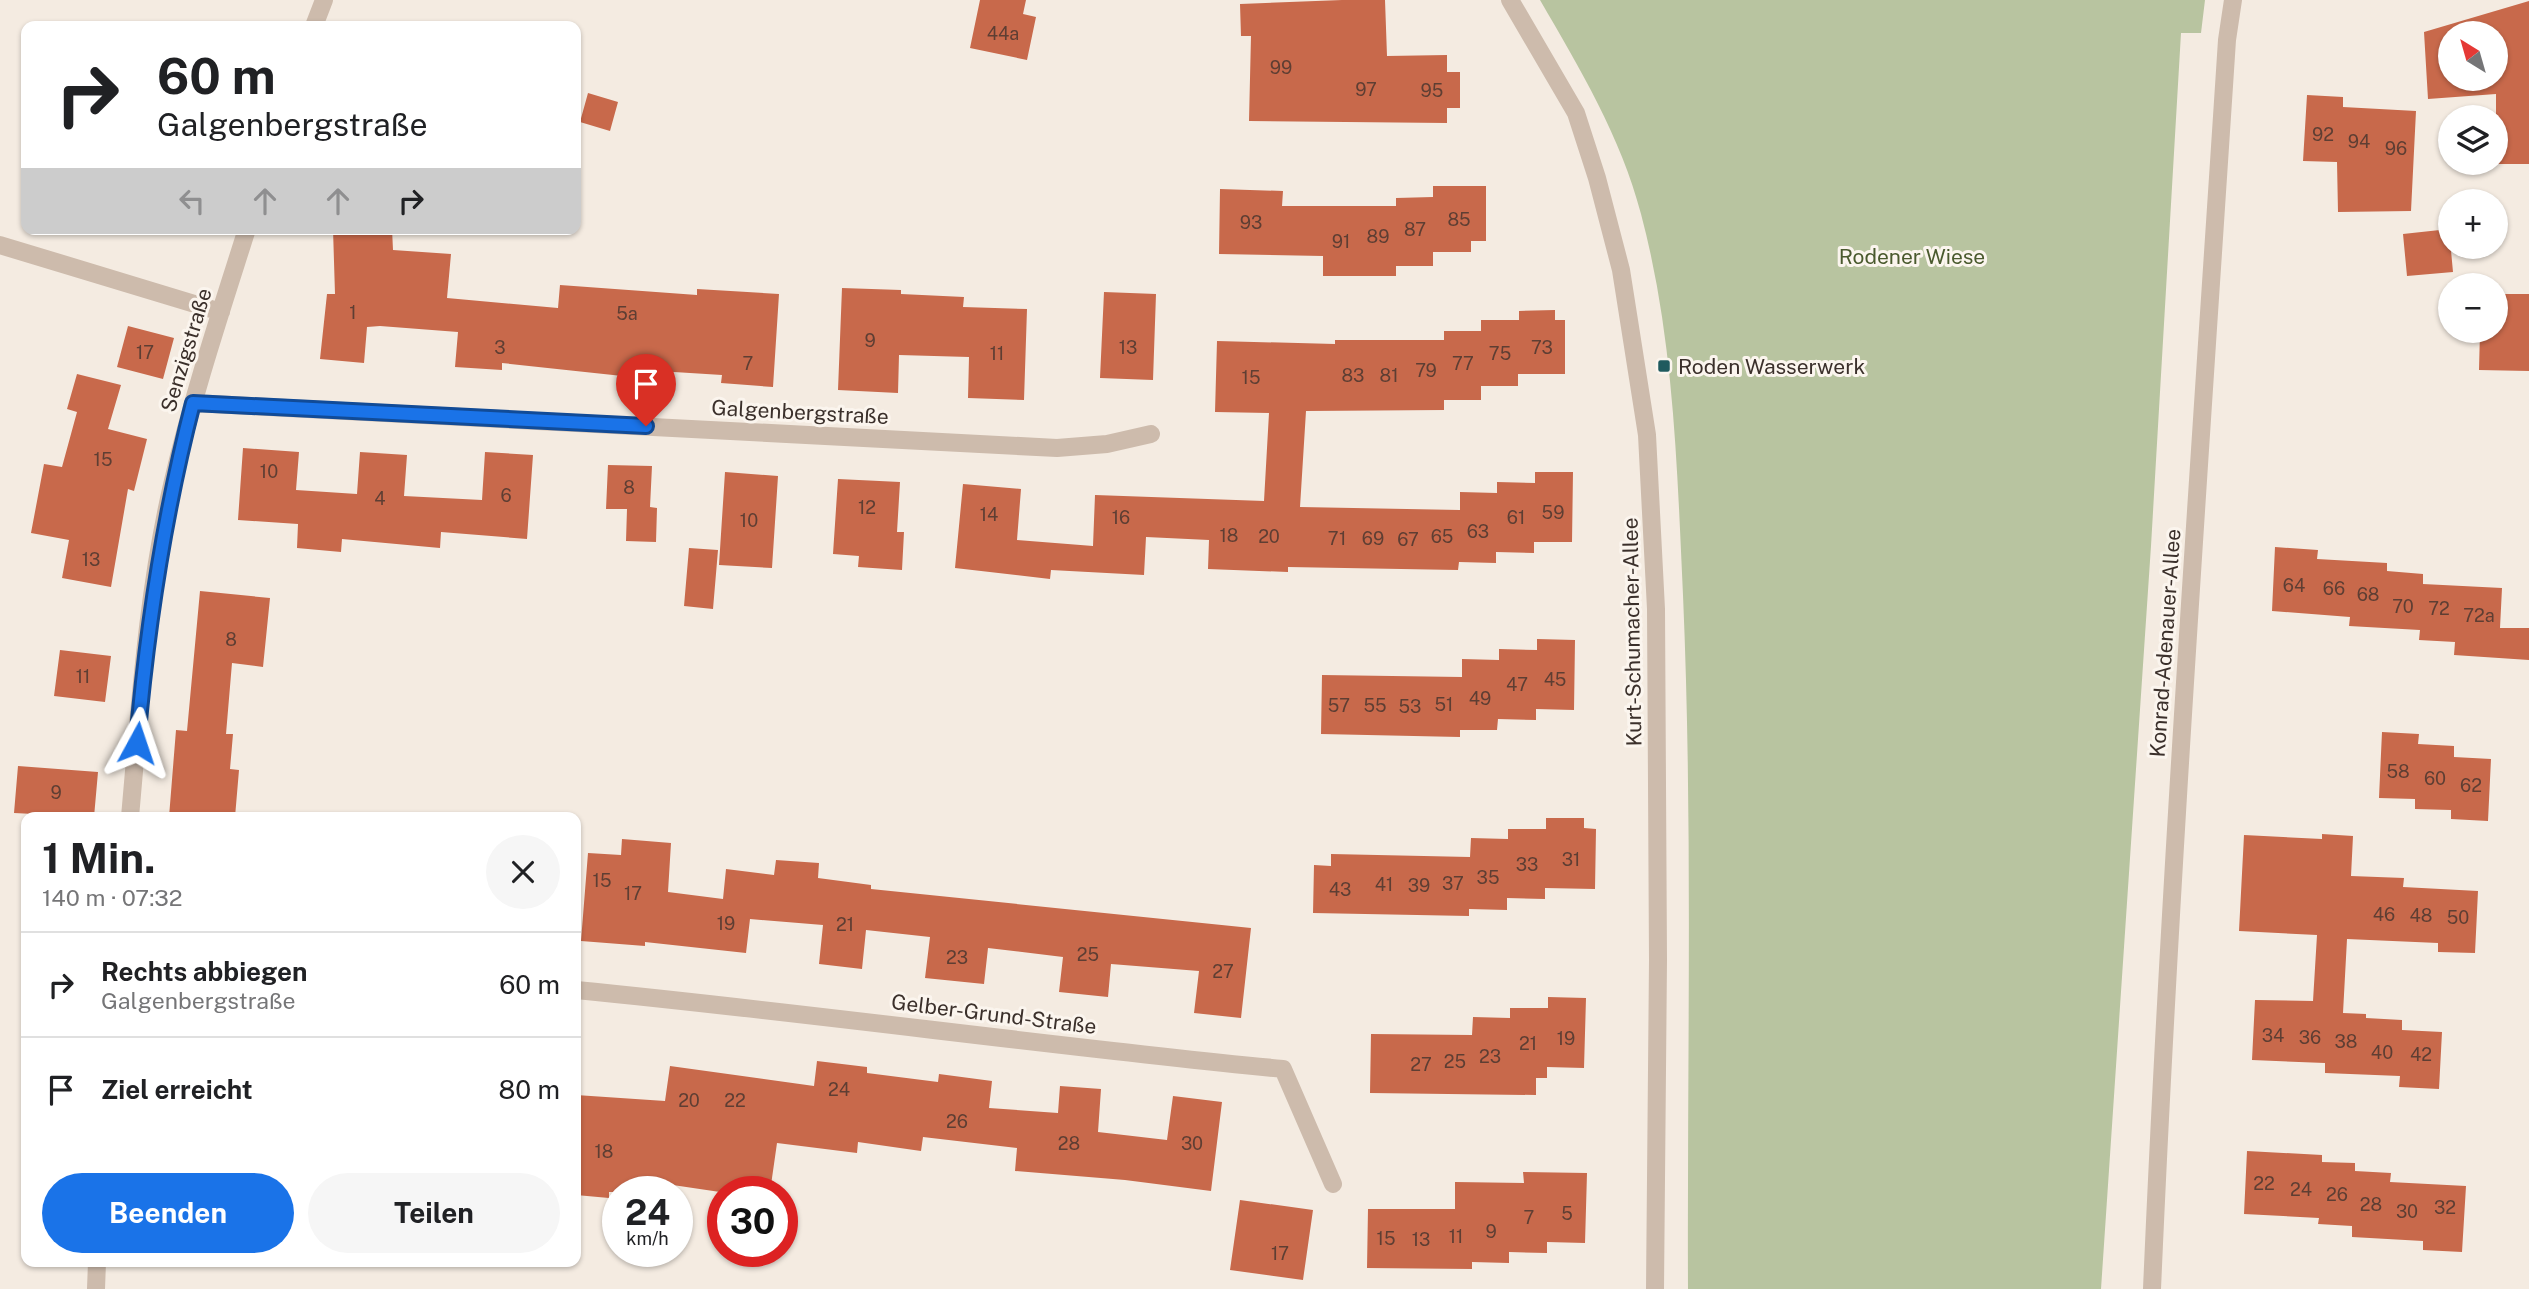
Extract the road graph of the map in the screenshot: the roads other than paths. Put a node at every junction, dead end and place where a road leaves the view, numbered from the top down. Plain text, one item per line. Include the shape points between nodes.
1 (324, 0) edge
2 (1510, 0) edge
3 (2234, 0) edge
4 (316, 21) edge
5 (245, 235) edge
6 (0, 245) edge
7 (221, 312) junction
8 (193, 403) junction
9 (1152, 433) dead end
10 (130, 812) edge
11 (581, 990) edge
12 (1333, 1184) dead end
13 (97, 1267) edge
14 (96, 1289) edge
15 (1655, 1289) edge
16 (2152, 1289) edge

1 - 4 street
2 - 15 street, Kurt-Schumacher-Allee via 1576,113 1597,178 1621,270 1646,425 1656,609
3 - 16 street, Konrad-Adenauer-Allee via 2227,40 2186,676
5 - 7 street, Senzigstraße
6 - 7 street
7 - 8 street, Senzigstraße
8 - 9 street, Galgenbergstraße via 1057,448 1107,444
8 - 10 street, Senzigstraße via 156,572
11 - 12 street, Gelber-Grund-Straße via 1283,1069
13 - 14 street

